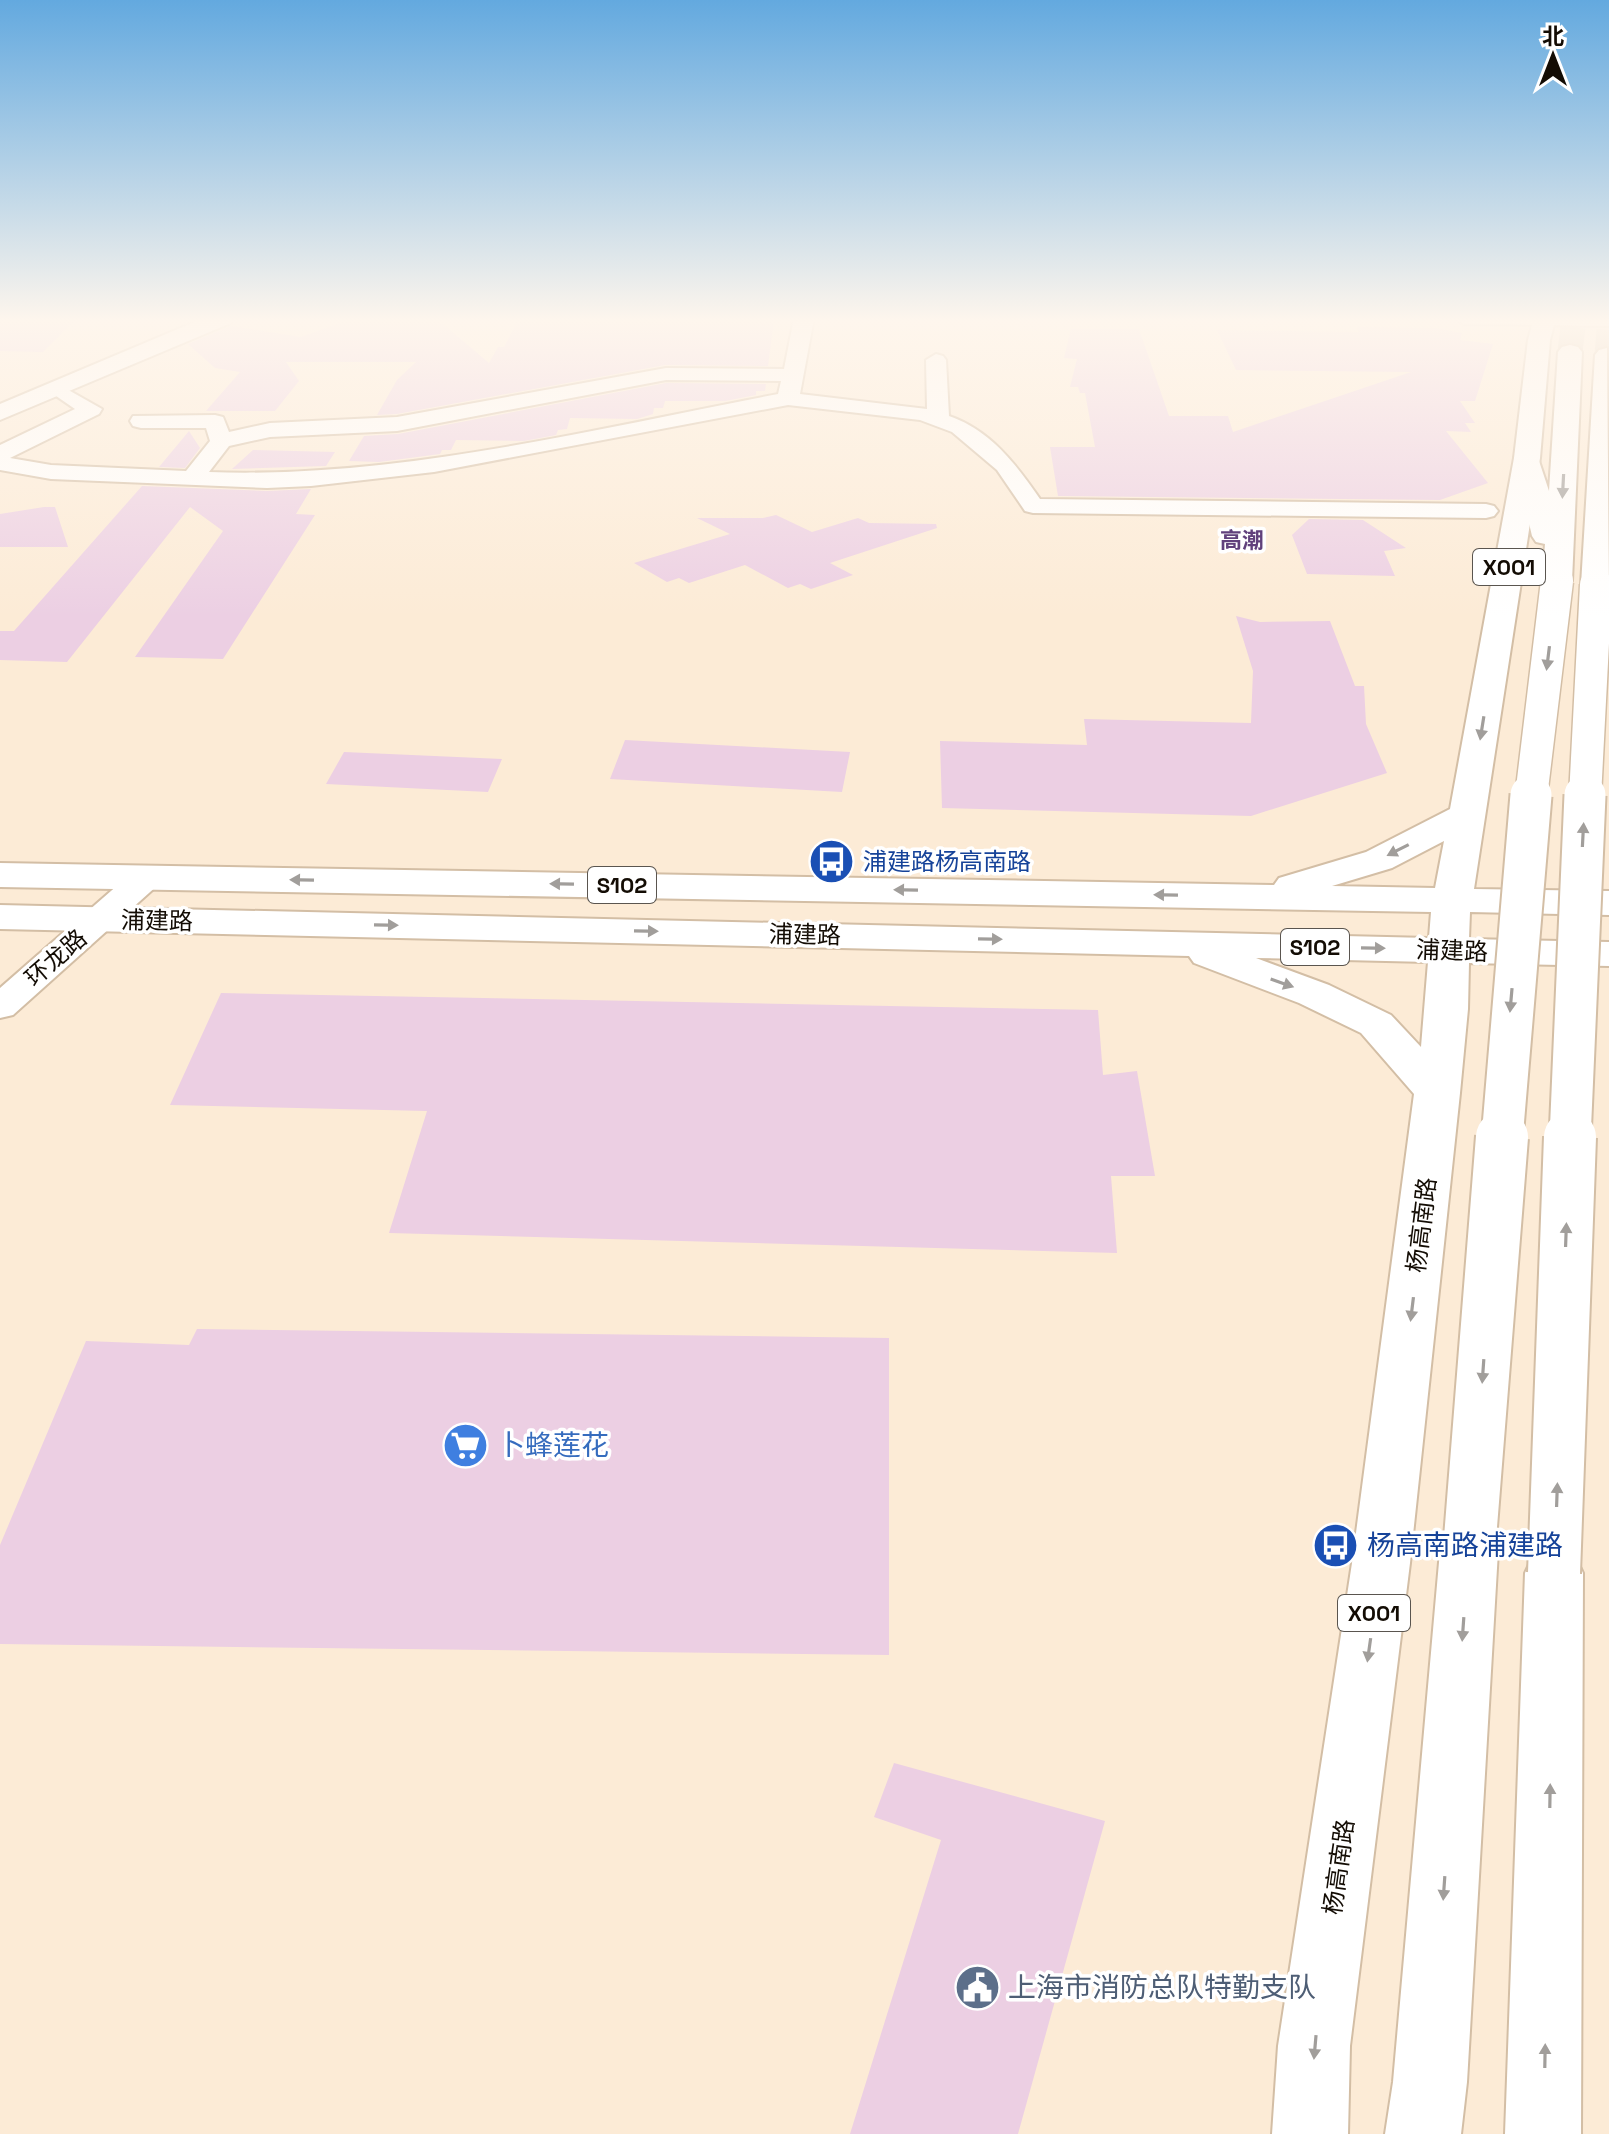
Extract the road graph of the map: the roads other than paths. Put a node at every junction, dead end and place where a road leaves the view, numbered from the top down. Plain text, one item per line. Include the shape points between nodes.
1 (74, 418) edge
2 (432, 418) edge
3 (688, 418) edge
4 (935, 418) edge
5 (938, 418) joint
6 (1531, 418) edge
7 (1575, 418) edge
8 (1602, 418) edge
9 (141, 421) dead end
10 (221, 441) junction
11 (0, 454) edge
12 (1527, 458) junction
13 (0, 463) edge
14 (104, 475) junction
15 (192, 478) junction
16 (76, 496) dead end
17 (1486, 511) dead end
18 (1588, 575) edge
19 (1468, 814) junction
20 (0, 875) edge
21 (147, 877) junction
22 (1244, 897) junction
23 (1454, 901) junction
24 (1609, 903) edge
25 (0, 917) edge
26 (99, 920) junction
27 (1184, 944) junction
28 (1447, 951) junction
29 (1609, 954) edge
30 (0, 1007) edge
31 (1438, 1093) junction
32 (1310, 2134) edge
33 (1423, 2134) edge
34 (1543, 2134) edge

1 - 11 street
2 - 10 street via 270,430
3 - 15 street via 434,465 311,479
4 - 5 street
5 - 17 street via 960,427 1005,465 1033,506
6 - 12 main road, 杨高南路 / X001
7 -> 18 main road, X001
8 - 18 main road, X001
9 - 10 street via 215,422
10 - 15 street
12 - 18 main road
12 -> 19 main road, 杨高南路 / X001
13 - 14 street
14 - 15 street
14 - 16 street
18 -> 33 main road, X001, bridge via 1524,859
34 -> 18 main road, X001, bridge via 1554,1573
19 -> 22 main road via 1379,860
19 - 23 main road, 杨高南路 / X001
20 - 21 main road, 浦建路 / S102
22 -> 21 main road, 浦建路 / S102
21 - 26 street, 环龙路
22 - 23 main road, 浦建路 / S102
23 - 24 main road, 浦建路 / S102
23 - 28 main road, 杨高南路 / X001
25 - 26 main road, 浦建路 / S102
26 -> 27 main road, 浦建路 / S102
26 - 30 street, 环龙路
27 -> 28 main road, 浦建路 / S102
27 -> 31 main road via 1376,1024
28 - 29 main road, 浦建路 / S102
28 - 31 main road, 杨高南路 / X001
31 -> 32 main road, 杨高南路 / X001 via 1379,1579 1314,2046

